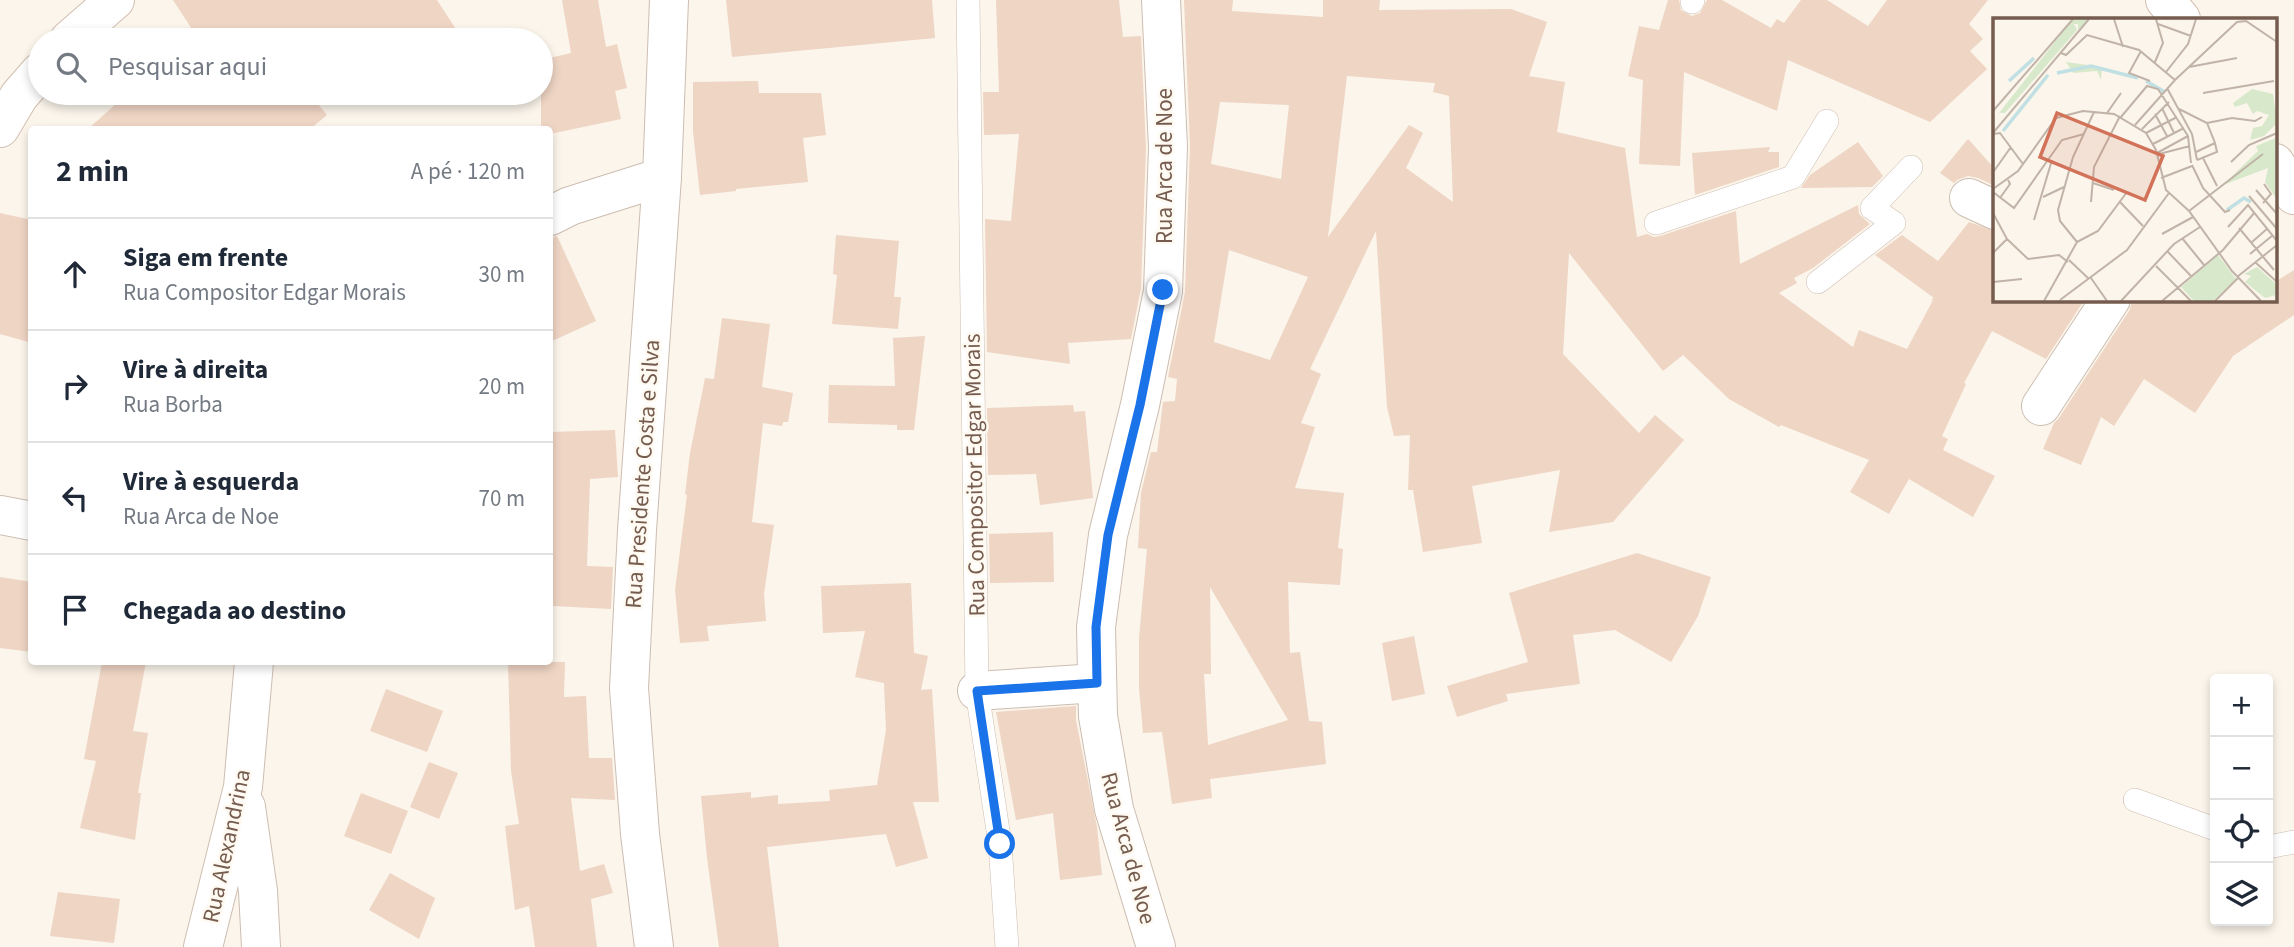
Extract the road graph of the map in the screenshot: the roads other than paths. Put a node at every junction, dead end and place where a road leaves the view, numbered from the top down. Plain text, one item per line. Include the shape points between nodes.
1 (115, 0) edge
2 (669, 0) edge
3 (968, 0) edge
4 (1161, 0) edge
5 (83, 28) edge
6 (28, 86) edge
7 (1827, 121) dead end
8 (0, 128) edge
9 (1911, 167) dead end
10 (662, 177) junction
11 (553, 214) edge
12 (1656, 223) dead end
13 (1818, 282) dead end
14 (2109, 301) edge
15 (2041, 406) dead end
16 (0, 515) edge
17 (28, 520) edge
18 (254, 665) edge
19 (1097, 683) junction
20 (977, 691) junction
21 (243, 787) junction
22 (2136, 800) dead end
23 (2210, 827) edge
24 (2294, 842) edge
25 (2273, 846) edge
26 (204, 947) edge
27 (261, 947) edge
28 (654, 947) edge
29 (1007, 947) edge
30 (1156, 947) edge

1 - 5 street
2 - 10 street, Rua Presidente Costa e Silva
3 - 20 lane, Rua Compositor Edgar Morais
4 - 19 street, Rua Arca de Noe via 1168,147 1163,290 1108,535 1096,627
6 - 8 street
7 - 12 lane via 1793,177
9 - 13 lane via 1872,208 1894,223
10 - 11 street
10 - 28 street, Rua Presidente Costa e Silva via 629,688
14 - 15 street
16 - 17 street
18 - 21 street, Rua Alexandrina
19 - 20 street
19 - 30 street, Rua Arca de Noe via 1114,809
20 - 29 lane, Rua Compositor Edgar Morais via 1000,844
21 - 26 street, Rua Alexandrina
21 - 27 street
22 - 23 lane
24 - 25 lane

